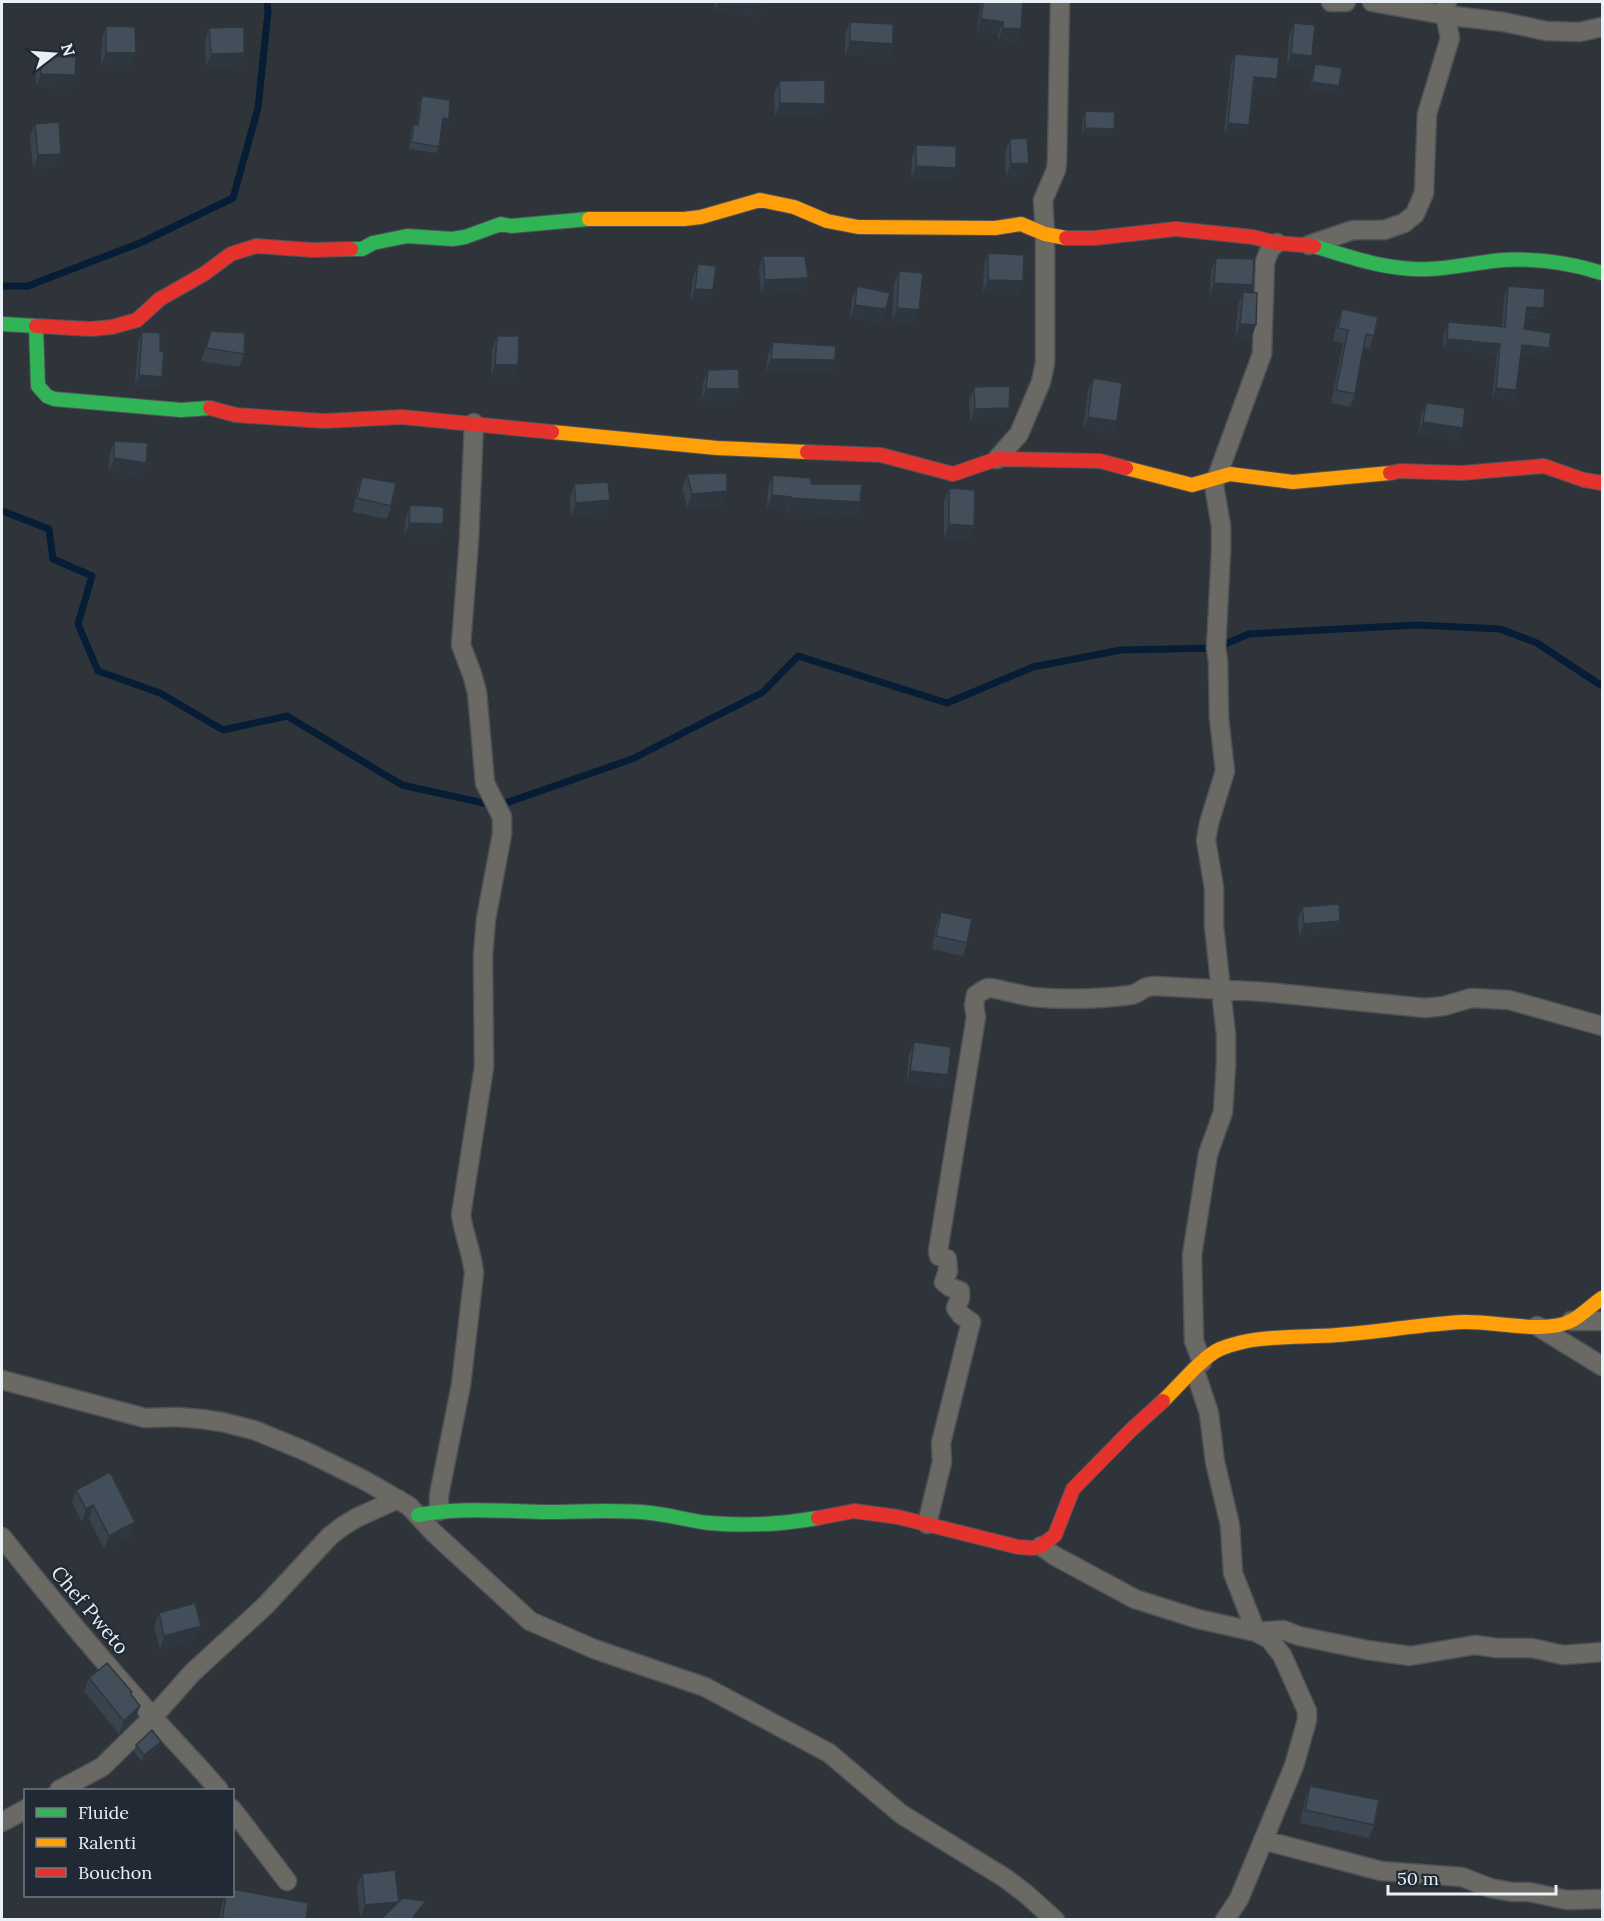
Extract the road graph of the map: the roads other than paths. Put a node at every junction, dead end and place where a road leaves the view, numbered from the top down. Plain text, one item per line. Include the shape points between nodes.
1 (1060, 2) edge
2 (1331, 2) edge
3 (1346, 2) edge
4 (1372, 2) edge
5 (1446, 8) edge
6 (1602, 27) edge
7 (1045, 234) junction
8 (1276, 243) junction
9 (1309, 245) junction
10 (1602, 273) edge
11 (2, 324) edge
12 (36, 326) junction
13 (474, 423) junction
14 (997, 459) junction
15 (1216, 477) junction
16 (1602, 483) edge
17 (1221, 991) junction
18 (1602, 1026) edge
19 (1602, 1298) edge
20 (1571, 1321) junction
21 (1602, 1321) edge
22 (1538, 1326) junction
23 (1199, 1366) junction
24 (1602, 1366) edge
25 (2, 1380) edge
26 (398, 1499) junction
27 (439, 1511) junction
28 (418, 1515) junction
29 (927, 1524) junction
30 (2, 1537) edge
31 (1041, 1546) junction
32 (1256, 1632) junction
33 (1602, 1652) edge
34 (153, 1717) junction
35 (63, 1789) edge
36 (217, 1789) edge
37 (24, 1810) edge
38 (234, 1812) edge
39 (2, 1822) edge
40 (1263, 1840) junction
41 (287, 1881) dead end
42 (1602, 1899) edge
43 (1055, 1920) edge
44 (1225, 1920) edge

1 - 7 street via 1057,161 1043,200
2 - 3 street
4 - 5 street
5 - 6 street via 1546,31 1580,32
5 - 9 street via 1450,38 1427,114 1424,193 1415,214 1404,223 1383,230 1353,230
7 - 8 street via 1095,238 1176,229
7 - 12 street via 1021,224 995,228 858,227 760,200 701,217 501,224 465,237 407,236 362,249 256,246 231,254 130,323 90,329
7 - 14 street via 1045,363 1041,382 1019,434
8 - 9 street
8 - 15 street via 1265,262 1262,354
9 - 10 street via 1368,264 1392,267 1429,269 1531,259
11 - 12 street
12 - 13 street via 38,386 54,399 181,410 214,408 243,416 324,421 402,417
13 - 14 street via 717,448 880,456 953,474
13 - 27 street via 461,645 477,692 485,783 502,817 502,834 483,955 484,1067 461,1215 474,1273 461,1385
14 - 15 street via 1100,461 1192,485
15 - 16 street via 1247,475 1293,482 1413,470 1462,473 1544,466
15 - 17 street via 1221,526 1216,648 1225,771 1206,840 1214,880
17 - 18 street via 1425,1008 1471,998 1509,1000
17 - 23 street via 1226,1035 1223,1112 1208,1154 1192,1255 1194,1341
17 - 29 street via 1146,986 1132,995 1079,998 1033,997 992,987 976,995 976,1017 938,1251 939,1256 947,1259 944,1282 960,1291 956,1308 971,1322 941,1443 942,1462
19 - 20 street
20 - 21 street
20 - 22 street
22 - 23 street via 1465,1322 1253,1340 1221,1349
22 - 24 street
23 - 31 street via 1073,1489 1055,1535
23 - 32 street via 1230,1525 1233,1573
25 - 26 street via 145,1418 201,1419 254,1430 305,1451
26 - 28 street
26 - 34 street via 358,1517 330,1536
27 - 28 street
27 - 29 street via 616,1511 710,1523 789,1523 855,1511
28 - 43 street via 530,1621 594,1649 705,1687 829,1753 901,1814 1005,1878
29 - 31 street via 1018,1547
30 - 34 street, Chef Pweto
31 - 32 street via 1135,1599
32 - 33 street via 1289,1631 1410,1656 1475,1645 1532,1648 1563,1655
32 - 40 street via 1269,1639 1282,1655 1307,1711 1294,1766
34 - 35 street via 102,1767
34 - 36 street, Chef Pweto
37 - 39 street
38 - 41 street
40 - 42 street via 1381,1871 1462,1877 1490,1888 1567,1900
40 - 44 street via 1239,1899

